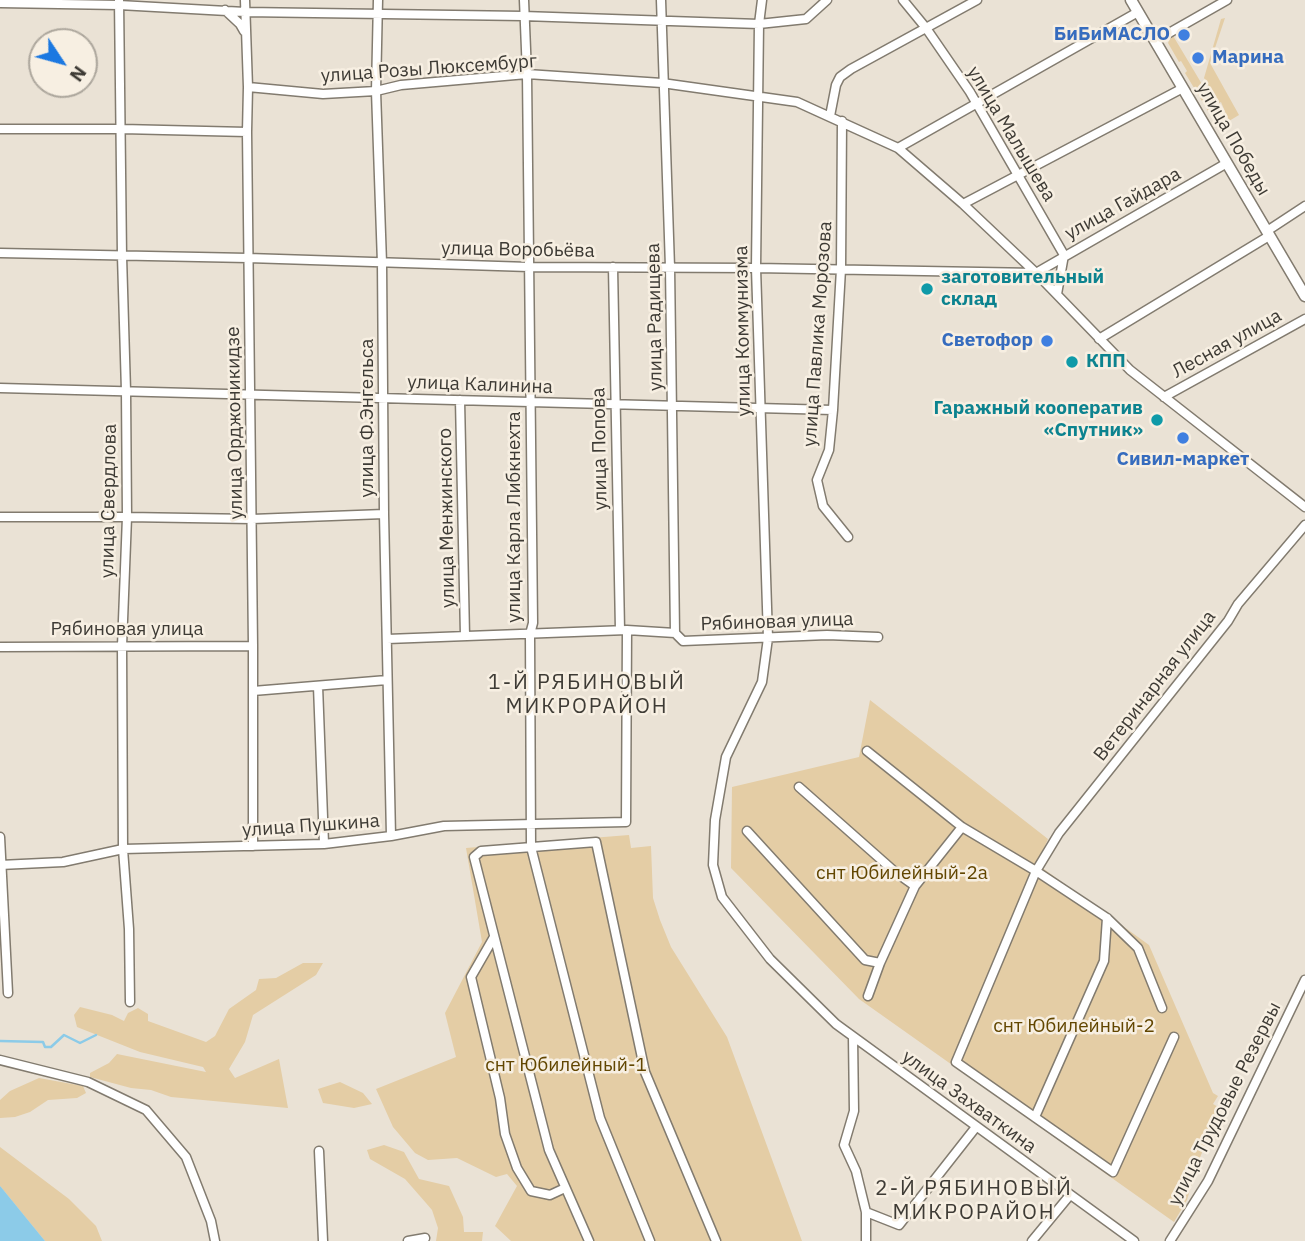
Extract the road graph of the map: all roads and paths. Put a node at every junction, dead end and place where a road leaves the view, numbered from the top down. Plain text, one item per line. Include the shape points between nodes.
1 (245, 0) edge
2 (378, 0) edge
3 (524, 0) edge
4 (661, 0) edge
5 (762, 0) edge
6 (827, 0) edge
7 (902, 0) edge
8 (977, 0) edge
9 (1131, 0) edge
10 (1227, 0) edge
11 (0, 3) edge
12 (119, 3) edge
13 (225, 10) junction
14 (245, 12) junction
15 (1138, 12) junction
16 (378, 15) junction
17 (523, 16) junction
18 (660, 22) junction
19 (759, 24) junction
20 (926, 28) junction
21 (245, 33) junction
22 (1155, 41) junction
23 (527, 74) junction
24 (662, 83) junction
25 (248, 87) junction
26 (1183, 88) junction
27 (376, 92) junction
28 (760, 96) junction
29 (976, 103) junction
30 (830, 116) junction
31 (842, 121) junction
32 (0, 129) edge
33 (122, 129) junction
34 (247, 132) junction
35 (898, 148) junction
36 (1227, 163) junction
37 (1018, 176) junction
38 (963, 204) junction
39 (1305, 206) edge
40 (1268, 234) junction
41 (0, 253) edge
42 (1064, 255) junction
43 (122, 256) junction
44 (248, 258) junction
45 (382, 262) junction
46 (529, 267) junction
47 (613, 267) junction
48 (670, 267) junction
49 (756, 268) junction
50 (841, 269) junction
51 (1036, 273) junction
52 (1057, 294) junction
53 (1305, 296) edge
54 (1305, 319) edge
55 (1098, 339) junction
56 (0, 388) edge
57 (126, 391) junction
58 (251, 396) junction
59 (1164, 397) junction
60 (384, 398) junction
61 (460, 400) junction
62 (530, 403) junction
63 (615, 404) junction
64 (672, 406) junction
65 (761, 408) junction
66 (833, 410) junction
67 (1305, 507) edge
68 (384, 514) junction
69 (127, 516) junction
70 (0, 517) edge
71 (252, 519) junction
72 (1305, 525) edge
73 (848, 537) dead end
74 (624, 630) junction
75 (675, 633) junction
76 (530, 634) junction
77 (465, 636) junction
78 (877, 636) dead end
79 (768, 638) junction
80 (387, 639) junction
81 (0, 646) edge
82 (122, 646) junction
83 (253, 646) junction
84 (387, 680) junction
85 (318, 686) junction
86 (253, 691) junction
87 (867, 751) dead end
88 (799, 787) dead end
89 (626, 822) joint
90 (531, 824) junction
91 (962, 827) junction
92 (747, 831) dead end
93 (391, 836) junction
94 (0, 837) edge
95 (324, 844) junction
96 (253, 846) junction
97 (531, 847) junction
98 (123, 849) junction
99 (1, 865) edge
100 (1037, 871) junction
101 (915, 886) junction
102 (1107, 918) junction
103 (494, 937) junction
104 (880, 962) junction
105 (1305, 980) edge
106 (8, 993) dead end
107 (868, 996) dead end
108 (130, 1002) dead end
109 (1162, 1008) dead end
110 (853, 1037) junction
111 (1174, 1037) dead end
112 (0, 1060) edge
113 (1035, 1117) junction
114 (976, 1127) junction
115 (319, 1152) dead end
116 (565, 1188) junction
117 (1070, 1195) junction
118 (866, 1212) junction
119 (425, 1238) dead end
120 (215, 1241) edge
121 (323, 1241) edge
122 (408, 1241) edge
123 (589, 1241) edge
124 (650, 1241) edge
125 (716, 1241) edge
126 (866, 1241) edge
127 (1032, 1241) edge
128 (1135, 1241) edge
129 (1170, 1241) edge

1 - 14 street, улица Орджоникидзе
2 - 16 street, улица Ф.Энгельса
3 - 17 street, улица Карла Либкнехта
4 - 18 street, улица Радищева
5 - 19 street, улица Коммунизма
6 - 19 street via 806,19
7 - 20 street, улица Малышева
8 - 20 street
9 - 15 street, улица Победы
10 - 22 street
11 - 12 street
12 - 13 street
12 - 33 street, улица Свердлова
13 - 14 street
13 - 21 street
14 - 16 street
14 - 21 street, улица Орджоникидзе
15 - 22 street, улица Победы
15 - 29 street
16 - 17 street
16 - 27 street, улица Ф.Энгельса
17 - 18 street
17 - 23 street, улица Карла Либкнехта
18 - 19 street
18 - 24 street, улица Радищева
19 - 28 street, улица Коммунизма
20 - 29 street, улица Малышева
20 - 30 street via 840,77
21 - 25 street, улица Орджоникидзе
22 - 26 street, улица Победы
23 - 24 street, улица Розы Люксембург
23 - 27 street, улица Розы Люксембург via 401,85
23 - 46 street, улица Карла Либкнехта
24 - 28 street, улица Розы Люксембург
24 - 48 street, улица Радищева
25 - 27 street, улица Розы Люксембург via 323,94
25 - 34 street, улица Орджоникидзе
26 - 36 street, улица Победы
26 - 37 street
27 - 45 street, улица Ф.Энгельса
28 - 30 street, улица Розы Люксембург via 797,102
28 - 49 street, улица Коммунизма
29 - 35 street
29 - 37 street, улица Малышева
30 - 31 street, улица Розы Люксембург
31 - 35 street, улица Розы Люксембург
31 - 50 street, улица Павлика Морозова
32 - 33 street
33 - 34 street
33 - 43 street, улица Свердлова
34 - 44 street, улица Орджоникидзе
35 - 38 street, улица Розы Люксембург
36 - 40 street, улица Победы
36 - 42 street, улица Гайдара
37 - 38 street
37 - 42 street, улица Малышева
38 - 51 street, улица Розы Люксембург
39 - 40 street
40 - 53 street, улица Победы
40 - 55 street
41 - 43 street, улица Воробьёва
42 - 51 street, улица Гайдара
42 - 52 street
43 - 44 street, улица Воробьёва
43 - 57 street, улица Свердлова
44 - 45 street, улица Воробьёва
44 - 58 street, улица Орджоникидзе
45 - 46 street, улица Воробьёва
45 - 60 street, улица Ф.Энгельса
46 - 47 street, улица Воробьёва
46 - 62 street, улица Карла Либкнехта
47 - 48 street, улица Воробьёва
47 - 63 street, улица Попова
48 - 49 street, улица Воробьёва
48 - 64 street, улица Радищева
49 - 50 street, улица Воробьёва
49 - 65 street, улица Коммунизма
50 - 51 street, улица Воробьёва
50 - 66 street, улица Павлика Морозова
51 - 52 street, улица Розы Люксембург
52 - 55 street, улица Розы Люксембург
54 - 59 street, Лесная улица
55 - 59 street, улица Розы Люксембург
56 - 57 street, улица Калинина
57 - 58 street, улица Калинина
57 - 69 street, улица Свердлова
58 - 60 street, улица Калинина
58 - 71 street, улица Орджоникидзе
59 - 67 street, улица Розы Люксембург
60 - 61 street, улица Калинина
60 - 68 street, улица Ф.Энгельса
61 - 62 street, улица Калинина
61 - 77 street, улица Менжинского
62 - 63 street, улица Калинина
62 - 76 street, улица Карла Либкнехта
63 - 64 street, улица Калинина
63 - 74 street, улица Попова
64 - 65 street, улица Калинина
64 - 75 street, улица Радищева
65 - 66 street, улица Калинина
65 - 79 street, улица Коммунизма
66 - 73 street, улица Павлика Морозова via 829,450 817,483 823,506
68 - 71 street
68 - 80 street, улица Ф.Энгельса
69 - 70 street
69 - 71 street
69 - 82 street, улица Свердлова
71 - 83 street, улица Орджоникидзе
72 - 100 street, Ветеринарная улица via 1059,833
74 - 75 street, Рябиновая улица
74 - 76 street, Рябиновая улица
74 - 89 street, улица Попова
75 - 79 street, Рябиновая улица via 683,641
76 - 77 street, Рябиновая улица
76 - 90 street, улица Карла Либкнехта
77 - 80 street, Рябиновая улица
78 - 79 street, Рябиновая улица
79 - 110 street, улица Коммунизма via 762,682 726,757 713,865 722,897 770,960
80 - 84 street, улица Ф.Энгельса
81 - 82 street, Рябиновая улица
82 - 83 street, Рябиновая улица
82 - 98 street, улица Свердлова
83 - 86 street, улица Орджоникидзе
84 - 85 street
84 - 93 street, улица Ф.Энгельса
85 - 86 street
85 - 95 street
86 - 96 street, улица Орджоникидзе
87 - 91 street
88 - 101 street
89 - 90 street, улица Пушкина
90 - 93 street, улица Пушкина via 444,826
90 - 97 street, улица Карла Либкнехта
91 - 100 street
91 - 101 street
92 - 104 street via 865,960
93 - 95 street, улица Пушкина
94 - 99 street
95 - 96 street, улица Пушкина
96 - 98 street, улица Пушкина
97 - 103 street via 481,851 474,857
97 - 124 street, улица Карла Либкнехта via 600,1118
97 - 125 street via 596,842 645,1072
98 - 99 street, улица Пушкина via 63,862
98 - 108 street, улица Свердлова
99 - 106 street
100 - 102 street
100 - 113 street, Ветеринарная улица via 956,1062
101 - 104 street
102 - 109 street via 1138,948
102 - 113 street via 1104,961
103 - 116 street via 549,1150
103 - 116 street via 471,977 505,1134 531,1191 550,1195
104 - 107 street
105 - 129 street, улица Трудовые Резервы via 1208,1181
110 - 114 street, улица Захваткина
110 - 118 street via 854,1111 844,1145
111 - 113 street via 1113,1172
112 - 120 street via 89,1082 146,1110 186,1157
114 - 117 street, улица Захваткина
114 - 118 street via 899,1225
115 - 121 street
116 - 123 street
117 - 127 street
117 - 128 street, улица Захваткина
118 - 126 street
119 - 122 street

